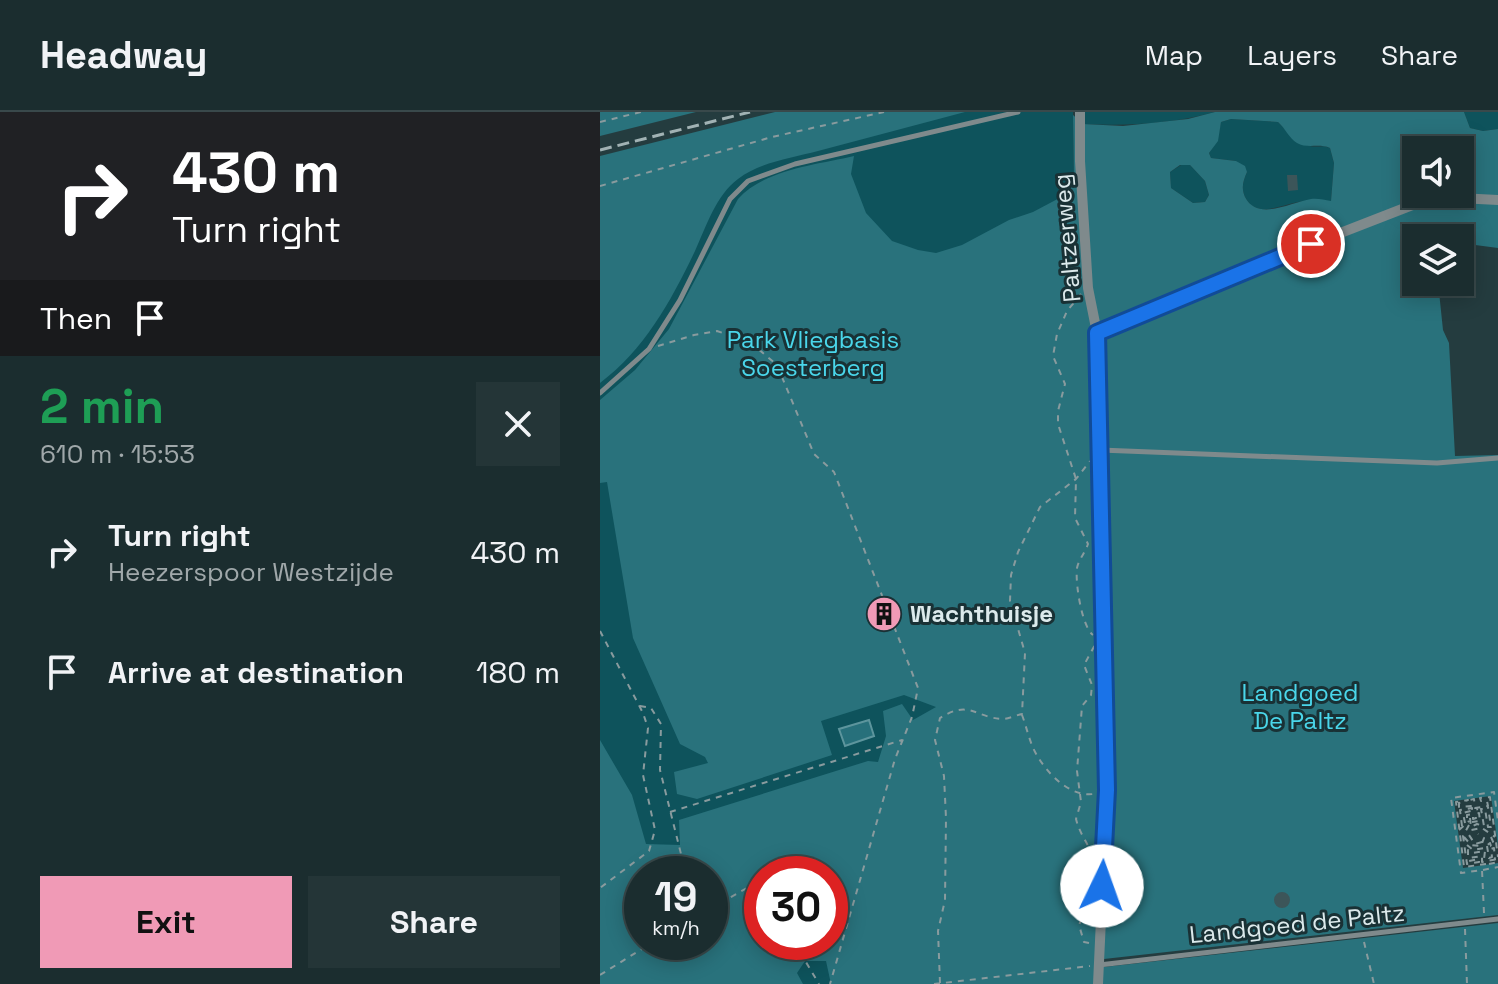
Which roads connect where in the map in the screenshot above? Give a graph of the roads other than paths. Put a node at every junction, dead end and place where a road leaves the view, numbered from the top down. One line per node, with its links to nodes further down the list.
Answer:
1 (1018, 112): 5 (lane)
2 (1080, 112): 4 (street, Paltzerweg)
3 (1498, 200): 4 (street)
4 (1097, 333): 6 (street, Paltzerweg)
5 (600, 393)
6 (1099, 451): 7 (lane); 9 (street, Paltzerweg)
7 (1498, 458)
8 (1498, 919): 9 (lane, Landgoed de Paltz)
9 (1099, 965): 10 (street, Paltzerweg)
10 (1098, 984)

